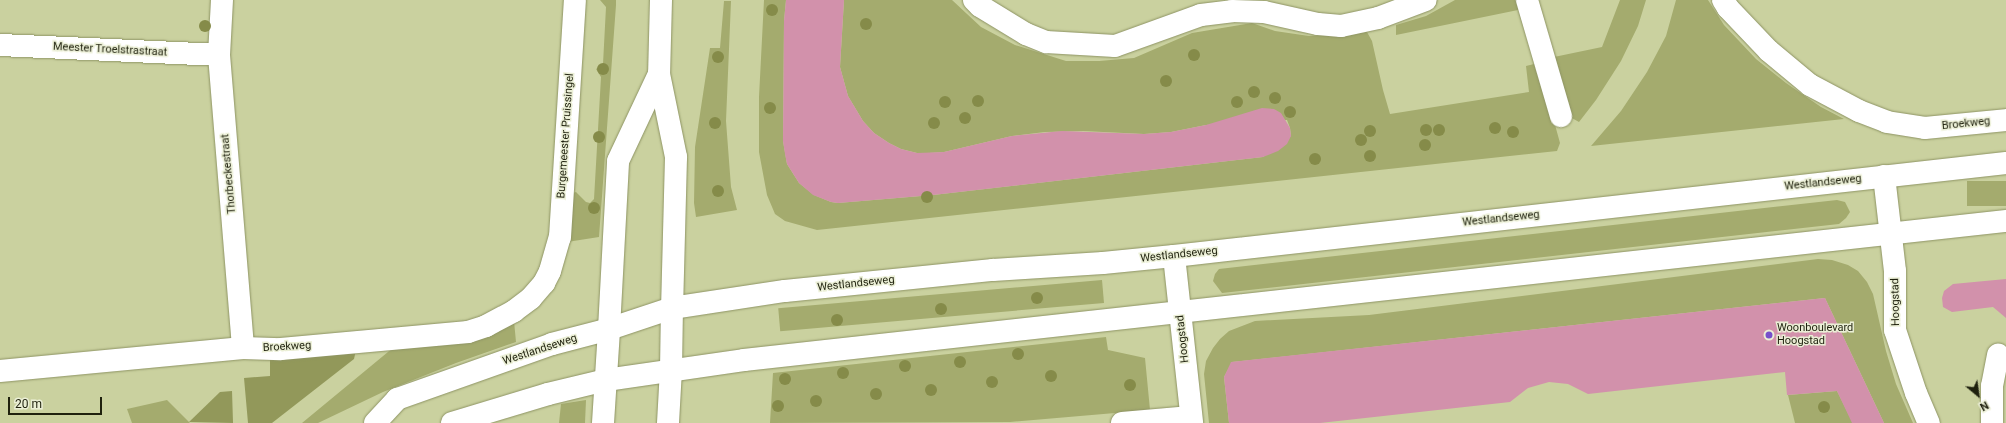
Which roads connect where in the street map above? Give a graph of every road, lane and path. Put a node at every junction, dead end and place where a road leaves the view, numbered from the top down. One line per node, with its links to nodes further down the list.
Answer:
1 (222, 0): 9 (main road, Thorbeckestraat)
2 (575, 0): 18 (main road, Burgemeester Pruissingel)
3 (661, 0): 10 (main road)
4 (974, 0): 5 (main road)
5 (1426, 0)
6 (1527, 0): 11 (main road)
7 (1723, 0): 12 (main road, Broekweg)
8 (0, 45): 9 (main road, Meester Troelstrastraat)
9 (219, 55): 22 (main road, Thorbeckestraat)
10 (659, 74): 19 (main road); 21 (main road)
11 (1561, 116)
12 (2006, 120)
13 (2006, 163): 14 (main road, Westlandseweg)
14 (1884, 176): 16 (main road, Hoogstad); 17 (main road, Westlandseweg)
15 (2006, 221): 16 (main road)
16 (1891, 233): 20 (main road); 33 (main road, Hoogstad)
17 (1174, 256): 19 (main road, Westlandseweg); 20 (main road, Hoogstad)
18 (550, 271): 22 (main road, Broekweg)
19 (672, 308): 21 (main road, Westlandseweg); 24 (main road)
20 (1180, 311): 24 (main road); 27 (main road, Hoogstad)
21 (608, 329): 26 (main road); 28 (main road, Westlandseweg)
22 (244, 348): 25 (main road, Broekweg)
23 (1998, 355): 34 (main road)
24 (671, 370): 26 (main road); 31 (main road)
25 (0, 371)
26 (606, 380): 29 (main road); 30 (main road)
27 (1191, 420): 32 (main road)
28 (375, 423)
29 (452, 423)
30 (603, 423)
31 (668, 423)
32 (1122, 423)
33 (1929, 423)
34 (1992, 423)

